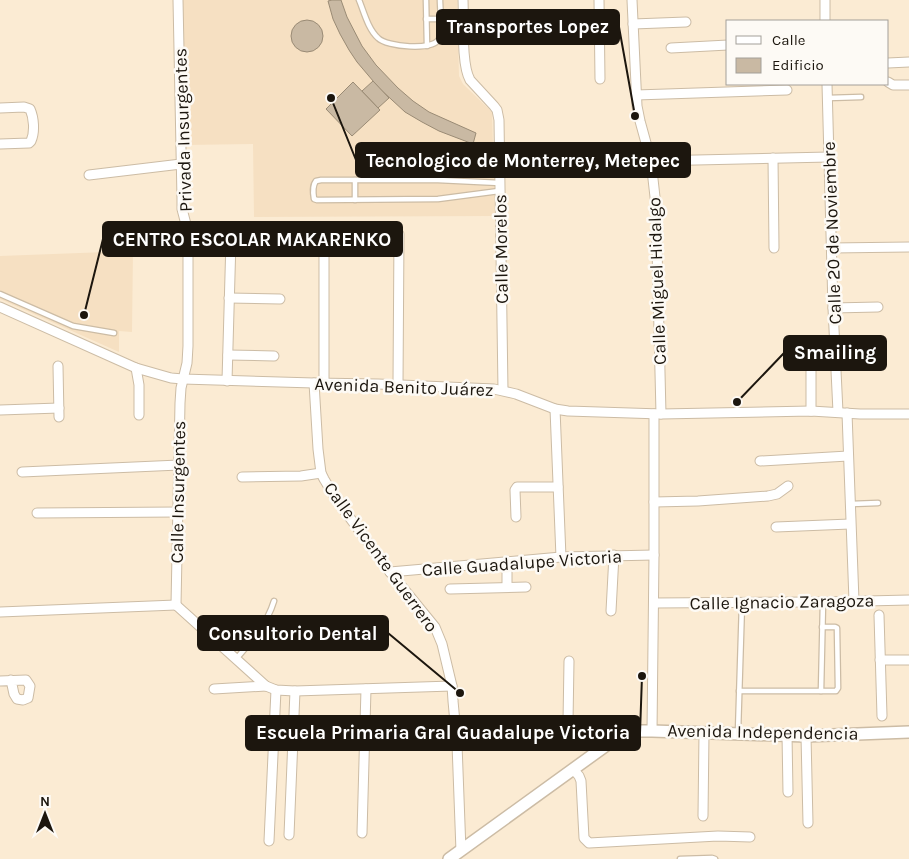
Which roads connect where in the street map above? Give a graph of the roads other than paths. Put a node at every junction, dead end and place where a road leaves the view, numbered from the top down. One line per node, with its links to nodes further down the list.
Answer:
1 (178, 0): 32 (street, Privada Insurgentes)
2 (359, 0): 15 (lane)
3 (426, 0): 9 (lane)
4 (440, 0): 10 (lane)
5 (463, 0): 35 (street, Calle Morelos)
6 (599, 0): 19 (street)
7 (632, 0): 13 (street, Calle Miguel Hidalgo)
8 (825, 0): 11 (street)
9 (426, 19): 10 (lane); 15 (lane)
10 (440, 19): 15 (lane)
11 (825, 20)
12 (686, 22): 13 (street)
13 (633, 24): 24 (street, Calle Miguel Hidalgo)
14 (726, 45): 16 (street)
15 (427, 46)
16 (671, 48)
17 (909, 62): 18 (street)
18 (889, 63)
19 (600, 79)
20 (889, 83): 22 (street)
21 (827, 85): 26 (street, Calle 20 de Noviembre)
22 (909, 86)
23 (787, 90): 24 (street)
24 (636, 95): 31 (street, Calle Miguel Hidalgo)
25 (861, 97): 26 (lane)
26 (828, 98): 29 (street, Calle 20 de Noviembre)
27 (0, 108): 28 (street)
28 (0, 144)
29 (829, 157): 30 (street); 44 (street, Calle 20 de Noviembre)
30 (773, 158): 31 (street); 43 (street)
31 (651, 161): 69 (street, Calle Miguel Hidalgo)
32 (181, 164): 33 (street); 59 (street, Privada Insurgentes)
33 (89, 176)
34 (355, 180): 35 (lane); 36 (lane); 36 (lane)
35 (500, 187): 36 (lane); 64 (street, Calle Morelos)
36 (355, 200)
37 (399, 234): 63 (street)
38 (212, 240): 39 (street)
39 (231, 240): 40 (street); 46 (street)
40 (280, 242)
41 (324, 246): 62 (street)
42 (909, 247): 44 (street)
43 (774, 248)
44 (832, 248): 50 (street, Calle 20 de Noviembre)
45 (0, 294): 51 (lane)
46 (229, 298): 47 (street); 54 (street)
47 (280, 299)
48 (0, 306): 53 (street, Avenida Benito Juárez)
49 (878, 307): 50 (street)
50 (834, 308): 68 (street, Calle 20 de Noviembre)
51 (73, 326): 52 (lane); 53 (lane)
52 (114, 334)
53 (68, 338): 58 (street, Avenida Benito Juárez)
54 (228, 355): 55 (street); 60 (street)
55 (274, 356)
56 (58, 366): 66 (street)
57 (811, 366): 67 (street)
58 (136, 368): 59 (street, Avenida Benito Juárez); 71 (street)
59 (183, 379): 60 (street, Avenida Benito Juárez); 74 (street, Calle Insurgentes)
60 (227, 381): 61 (street, Avenida Benito Juárez)
61 (314, 383): 62 (street, Avenida Benito Juárez); 76 (street, Calle Vicente Guerrero)
62 (324, 383): 63 (street, Avenida Benito Juárez)
63 (398, 384): 64 (street, Avenida Benito Juárez)
64 (503, 390): 65 (street, Avenida Benito Juárez)
65 (556, 409): 69 (street, Avenida Benito Juárez); 79 (street)
66 (0, 410)
67 (811, 411): 68 (street, Avenida Benito Juárez); 69 (street, Avenida Benito Juárez)
68 (843, 413): 70 (street, Avenida Benito Juárez); 72 (street, Calle 20 de Noviembre)
69 (657, 414): 80 (street, Calle Miguel Hidalgo)
70 (909, 414)
71 (139, 415)
72 (848, 456): 73 (street); 82 (street, Calle 20 de Noviembre)
73 (760, 461)
74 (179, 464): 75 (street); 83 (street, Calle Insurgentes)
75 (22, 472)
76 (321, 473): 77 (street); 92 (street, Calle Vicente Guerrero)
77 (242, 477)
78 (788, 486): 80 (street)
79 (558, 487): 85 (street); 90 (street)
80 (654, 502): 88 (street, Calle Miguel Hidalgo)
81 (878, 503): 82 (lane)
82 (850, 504): 86 (street, Calle 20 de Noviembre)
83 (178, 512): 84 (street); 102 (street, Calle Insurgentes)
84 (37, 514)
85 (516, 517)
86 (850, 524): 87 (street); 97 (street, Calle 20 de Noviembre)
87 (776, 527)
88 (654, 555): 89 (street, Calle Guadalupe Victoria); 100 (street, Calle Miguel Hidalgo)
89 (614, 556): 90 (street, Calle Guadalupe Victoria); 103 (street)
90 (561, 557): 91 (street, Calle Guadalupe Victoria)
91 (507, 561): 92 (street, Calle Guadalupe Victoria); 93 (street)
92 (390, 572): 114 (street, Calle Vicente Guerrero)
93 (507, 587): 94 (street); 95 (street)
94 (526, 587)
95 (450, 589)
96 (909, 600): 97 (street, Calle Ignacio Zaragoza)
97 (854, 601): 99 (street, Calle Ignacio Zaragoza)
98 (274, 602): 107 (lane)
99 (822, 602): 101 (street, Calle Ignacio Zaragoza); 106 (lane)
100 (654, 603): 101 (street, Calle Ignacio Zaragoza); 122 (street, Calle Miguel Hidalgo)
101 (742, 603): 119 (lane)
102 (176, 605): 104 (street); 107 (street)
103 (611, 611)
104 (0, 612)
105 (879, 615): 108 (street)
106 (822, 627): 120 (lane); 120 (lane)
107 (236, 659): 113 (street)
108 (880, 660): 109 (street); 121 (street)
109 (909, 660)
110 (569, 661): 127 (street)
111 (12, 680): 112 (street)
112 (0, 681)
113 (266, 686): 115 (street); 117 (street)
114 (452, 686): 116 (street); 137 (street, Calle Vicente Guerrero)
115 (214, 689)
116 (366, 689): 118 (street); 133 (street)
117 (276, 690): 118 (street); 136 (street)
118 (295, 691): 134 (street)
119 (739, 691): 120 (lane); 125 (lane)
120 (821, 691)
121 (882, 716)
122 (652, 730): 123 (street, Avenida Independencia); 127 (street, Avenida Independencia)
123 (704, 732): 125 (street, Avenida Independencia); 131 (street)
124 (909, 732): 128 (street, Avenida Independencia)
125 (738, 733): 126 (street, Avenida Independencia)
126 (787, 735): 128 (street, Avenida Independencia); 130 (street)
127 (619, 736): 129 (street, Avenida Independencia)
128 (806, 736): 132 (street)
129 (573, 769): 135 (street); 137 (street, Avenida Independencia)
130 (788, 792)
131 (703, 816)
132 (808, 823)
133 (362, 833)
134 (288, 835)
135 (750, 836)
136 (269, 840)
137 (461, 851): 138 (street, Avenida Independencia)
138 (449, 859)
139 (680, 859): 140 (lane)
140 (695, 859): 141 (lane)
141 (715, 859)

